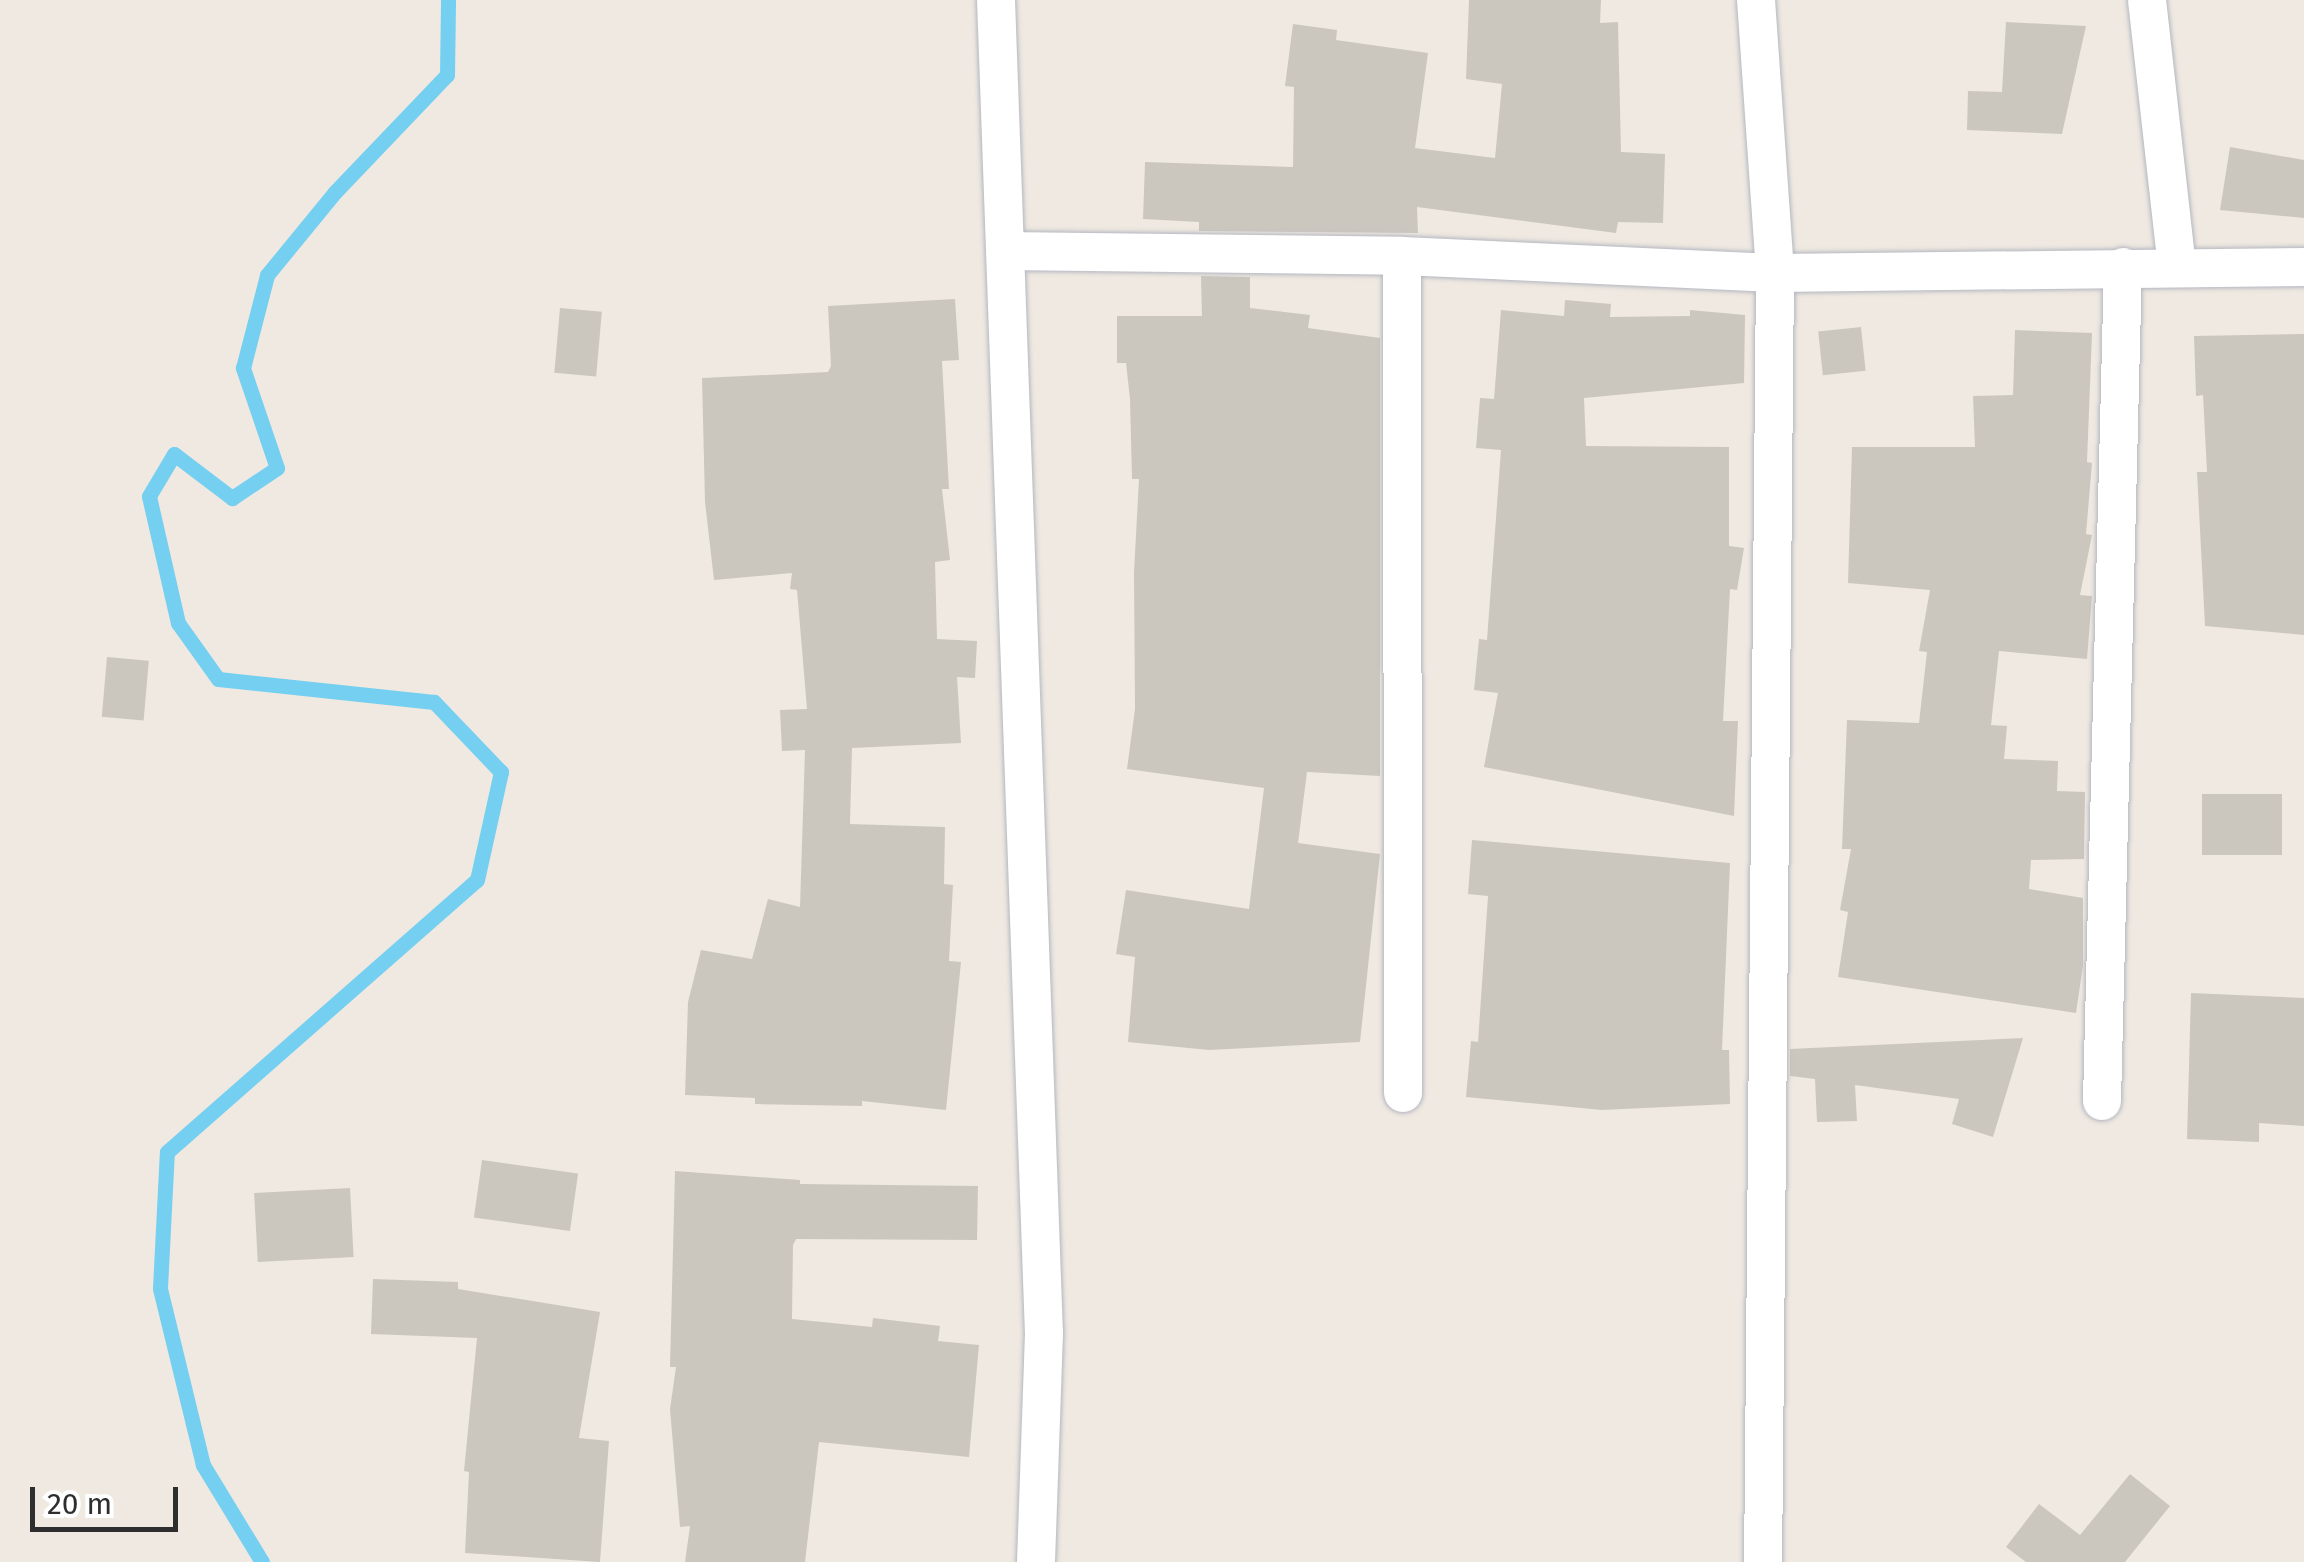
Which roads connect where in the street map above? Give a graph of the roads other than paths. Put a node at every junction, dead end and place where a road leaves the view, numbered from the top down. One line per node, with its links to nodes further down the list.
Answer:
1 (996, 0): 4 (street)
2 (1756, 0): 9 (street)
3 (2147, 0): 6 (street)
4 (1005, 251): 5 (street); 12 (street)
5 (1402, 256): 9 (street); 10 (street)
6 (2177, 266): 7 (street); 8 (street)
7 (2304, 266)
8 (2124, 267): 9 (street); 11 (street)
9 (1775, 273): 13 (street)
10 (1403, 1092)
11 (2102, 1101)
12 (1036, 1562)
13 (1764, 1562)

